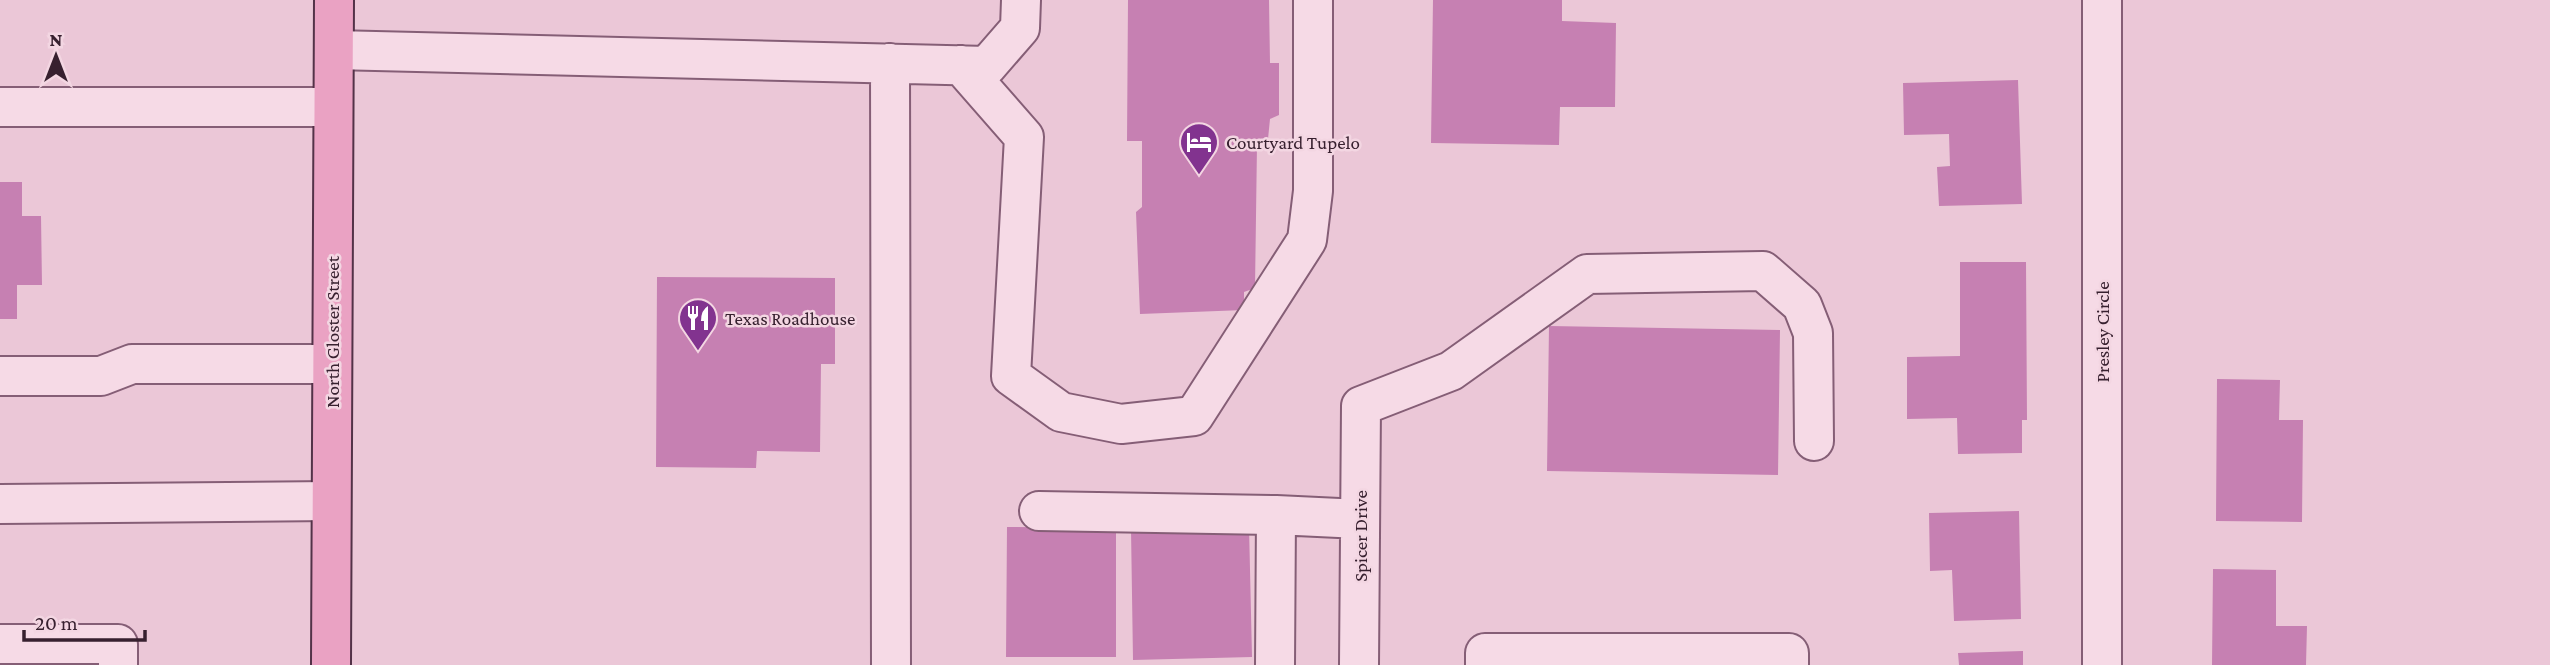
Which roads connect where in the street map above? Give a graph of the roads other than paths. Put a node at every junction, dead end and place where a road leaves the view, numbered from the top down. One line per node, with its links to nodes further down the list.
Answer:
1 (334, 0): 5 (main road, North Gloster Street)
2 (1021, 0): 7 (street)
3 (1313, 0): 7 (street)
4 (2102, 0): 26 (street, Presley Circle)
5 (334, 50): 6 (street); 9 (main road, North Gloster Street)
6 (890, 63): 7 (street); 21 (street)
7 (961, 65)
8 (0, 107): 9 (street)
9 (333, 107): 10 (main road, North Gloster Street)
10 (332, 364): 11 (street); 13 (main road, North Gloster Street)
11 (0, 376)
12 (1814, 441): 17 (street, Spicer Drive)
13 (331, 501): 14 (street); 20 (main road, North Gloster Street)
14 (0, 504)
15 (1039, 511): 16 (street)
16 (1276, 515): 17 (street); 22 (street)
17 (1360, 519): 23 (street, Spicer Drive)
18 (0, 644): 19 (street)
19 (118, 665)
20 (331, 665)
21 (891, 665)
22 (1275, 665)
23 (1359, 665)
24 (1485, 665): 25 (street)
25 (1789, 665)
26 (2102, 665)

